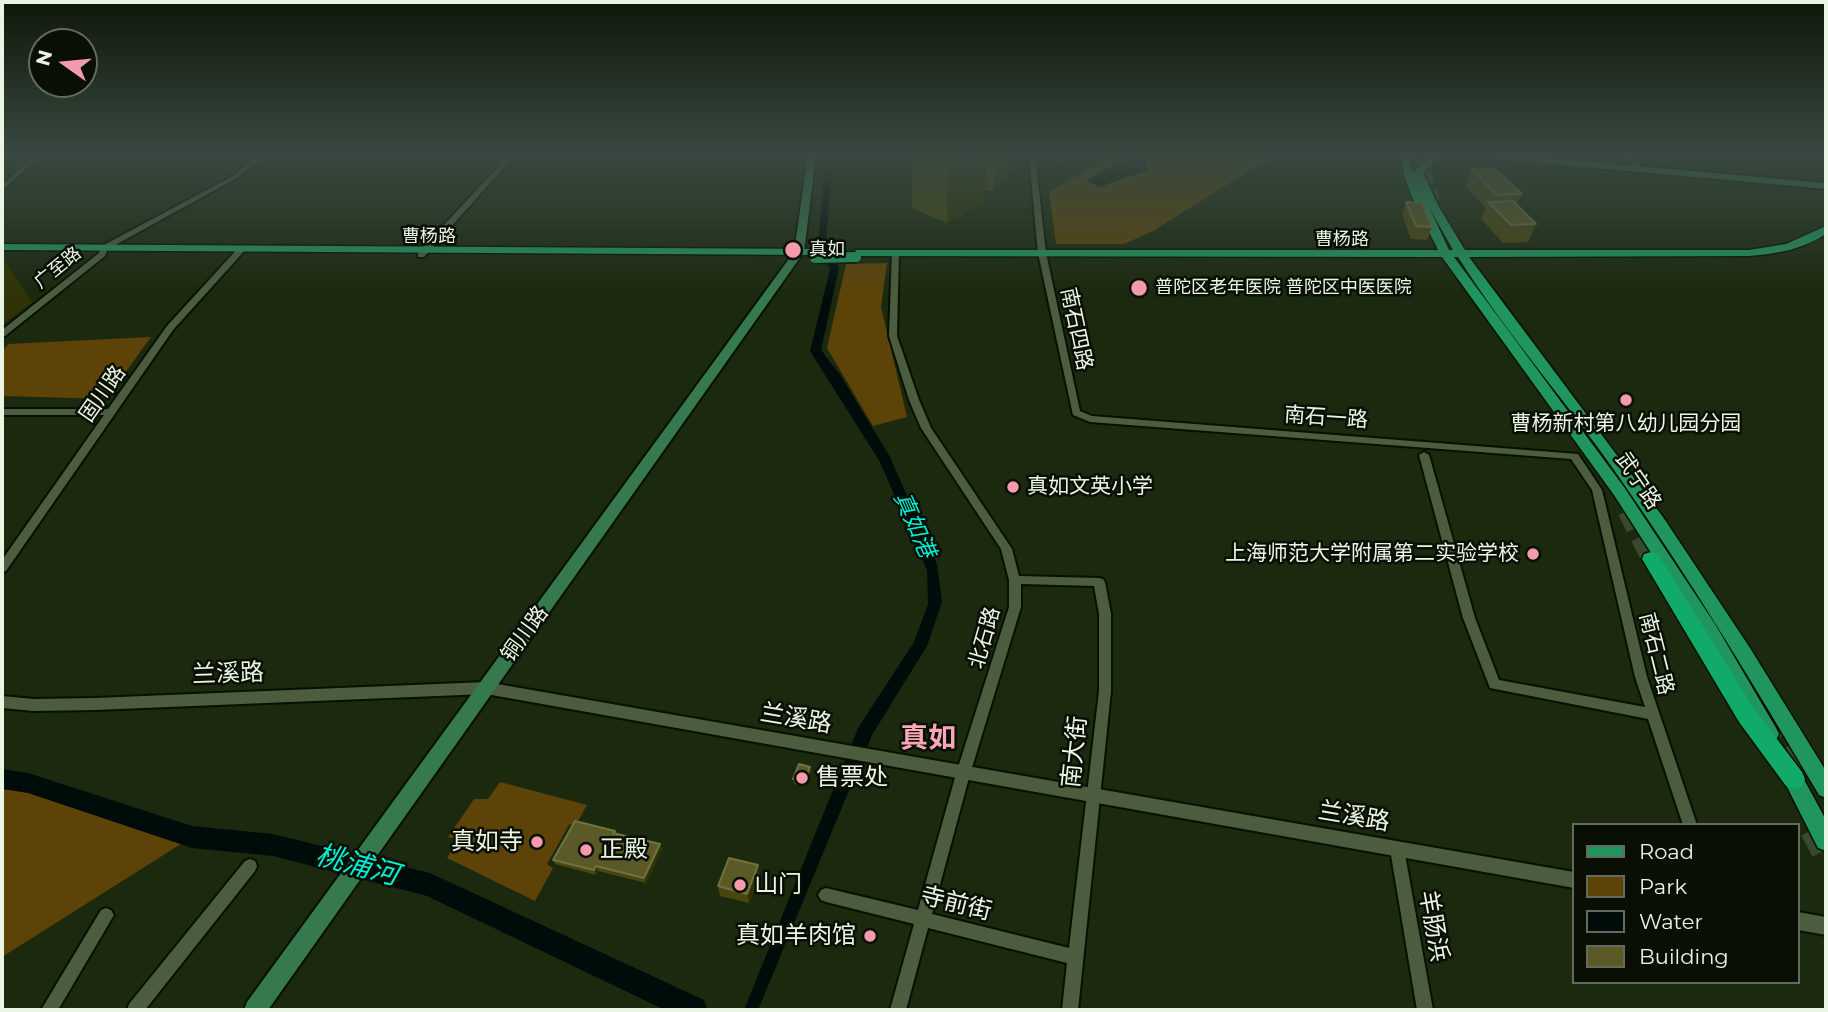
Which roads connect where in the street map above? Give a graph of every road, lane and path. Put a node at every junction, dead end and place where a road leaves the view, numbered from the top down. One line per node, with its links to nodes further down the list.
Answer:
1 (190, 202): 10 (street)
2 (469, 202): 12 (street)
3 (800, 202): 13 (main road, 铜川路)
4 (803, 202): 13 (main road, 铜川路)
5 (1037, 202): 16 (street, 南石四路)
6 (1423, 202): 17 (main road, 武宁路)
7 (1430, 202): 17 (main road, 武宁路)
8 (1826, 233): 17 (main road, 曹杨路)
9 (2, 247): 10 (main road, 曹杨路)
10 (103, 251): 11 (main road, 曹杨路); 14 (main road, 曹杨路); 18 (street, 广至路)
11 (240, 251): 12 (main road, 曹杨路); 20 (street, 固川路)
12 (423, 252): 13 (main road, 曹杨路)
13 (794, 253): 15 (main road, 曹杨路, bridge); 27 (main road, 铜川路)
14 (2, 254)
15 (895, 255): 16 (main road, 曹杨路); 26 (street, 北石路)
16 (1042, 255): 17 (main road, 曹杨路); 21 (street, 南石四路)
17 (1455, 255): 33 (main road, 武宁路); 34 (main road, 武宁路)
18 (2, 334)
19 (2, 412): 20 (street)
20 (111, 412): 25 (street, 固川路)
21 (1076, 413): 23 (street, 南石一路)
22 (1424, 455): 29 (street)
23 (1597, 490): 29 (street, 南石二路)
24 (1651, 559): 33 (highway)
25 (2, 568)
26 (1015, 580): 32 (street, 北石路); 35 (street, 南大街)
27 (486, 688): 28 (street, 兰溪路); 30 (street, 兰溪路); 49 (main road, 铜川路)
28 (2, 702)
29 (1651, 714): 36 (street, 南石二路)
30 (849, 753): 31 (street, 兰溪路)
31 (869, 757): 32 (street, 兰溪路)
32 (963, 774): 35 (street, 兰溪路); 43 (street, 北石路)
33 (1794, 779): 37 (main road, 武宁路)
34 (1826, 789)
35 (1093, 795): 38 (street, 兰溪路); 46 (street, 南大街)
36 (1689, 823)
37 (1826, 841)
38 (1397, 849): 40 (street, 兰溪路); 52 (street, 羊肠浜)
39 (250, 866): 48 (street)
40 (1573, 880)
41 (826, 895): 43 (street, 寺前街)
42 (106, 915): 47 (street)
43 (923, 919): 46 (street, 寺前街); 50 (street, 北石路)
44 (1800, 921): 45 (street)
45 (1826, 926)
46 (1075, 957): 51 (street, 南大街)
47 (49, 1010)
48 (135, 1010)
49 (255, 1010)
50 (898, 1010)
51 (1070, 1010)
52 (1424, 1010)

